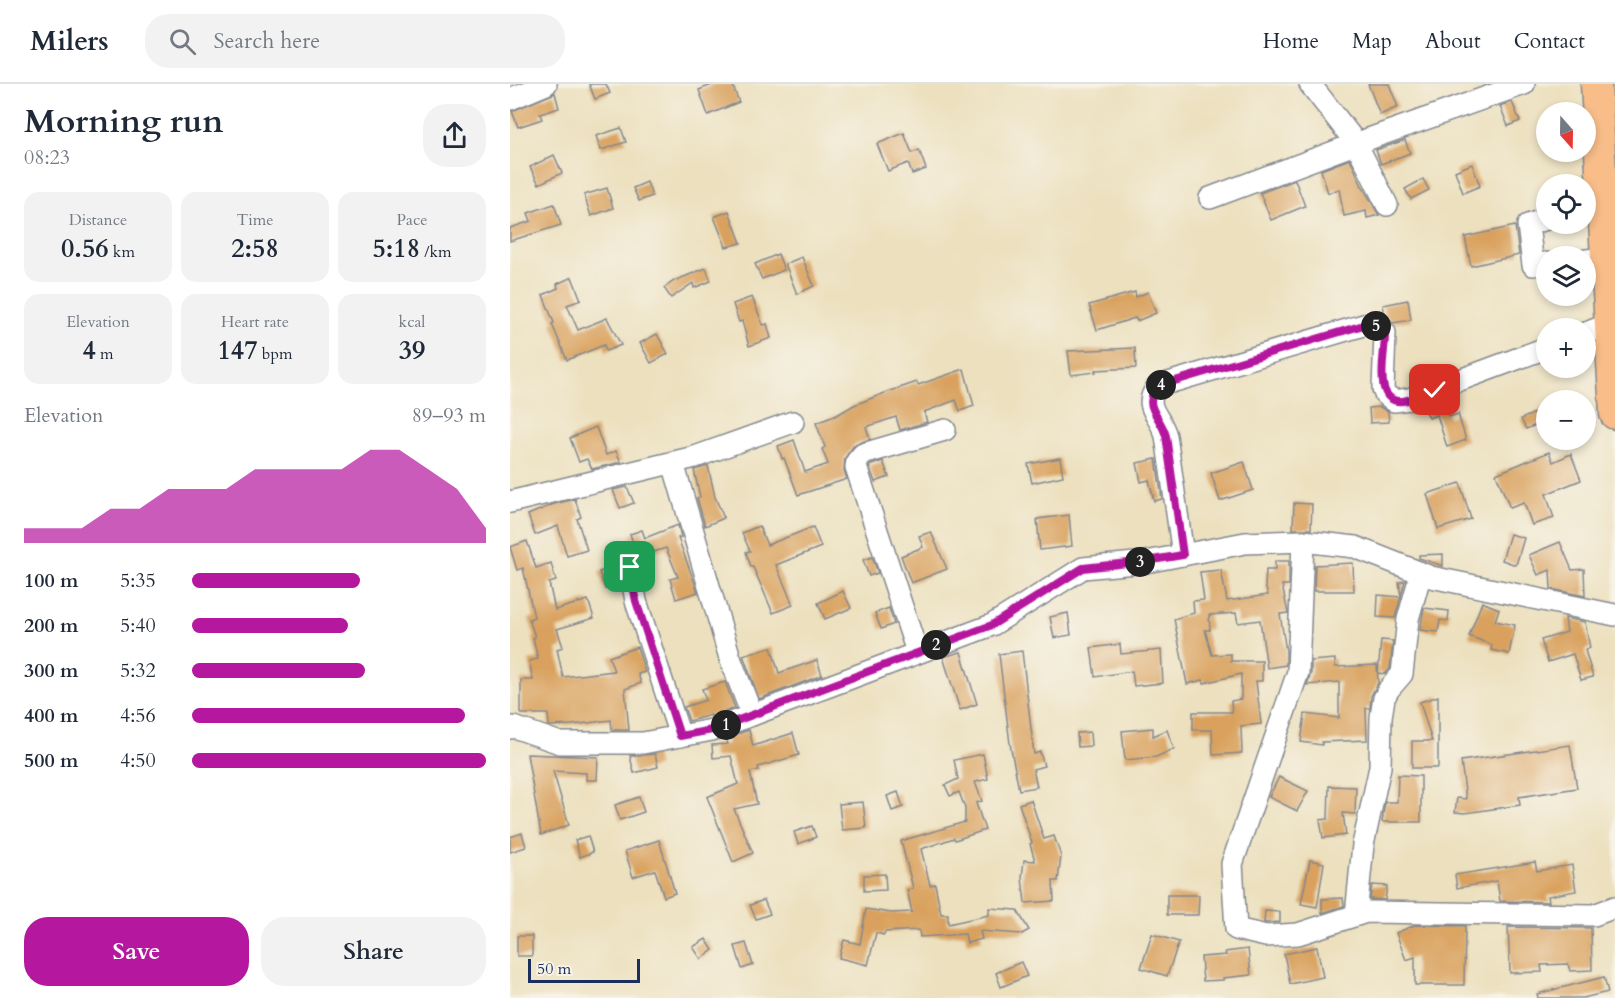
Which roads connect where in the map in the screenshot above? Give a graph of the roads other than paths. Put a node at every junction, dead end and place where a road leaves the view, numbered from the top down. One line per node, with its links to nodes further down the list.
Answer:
1 (546, 84): 5 (street)
2 (1310, 84): 6 (street)
3 (1524, 84): 6 (street)
4 (1596, 84): 7 (highway)
5 (510, 99)
6 (1356, 143): 8 (street); 9 (street)
7 (1595, 174)
8 (1210, 198)
9 (1386, 205)
10 (1536, 222): 12 (street)
11 (1596, 259): 13 (highway)
12 (1536, 265)
13 (1598, 328): 15 (highway)
14 (1536, 352): 21 (street)
15 (1615, 414)
16 (793, 422): 18 (street)
17 (945, 430): 25 (street)
18 (673, 463): 19 (street); 26 (street)
19 (510, 502)
20 (1303, 541): 21 (street); 23 (street); 30 (street)
21 (1183, 555): 25 (street)
22 (630, 567): 28 (street)
23 (1421, 573): 24 (street); 30 (street)
24 (1615, 615)
25 (917, 652): 26 (street)
26 (752, 715): 28 (street)
27 (510, 728): 28 (street)
28 (680, 736)
29 (1615, 907): 30 (street)
30 (1356, 915)

